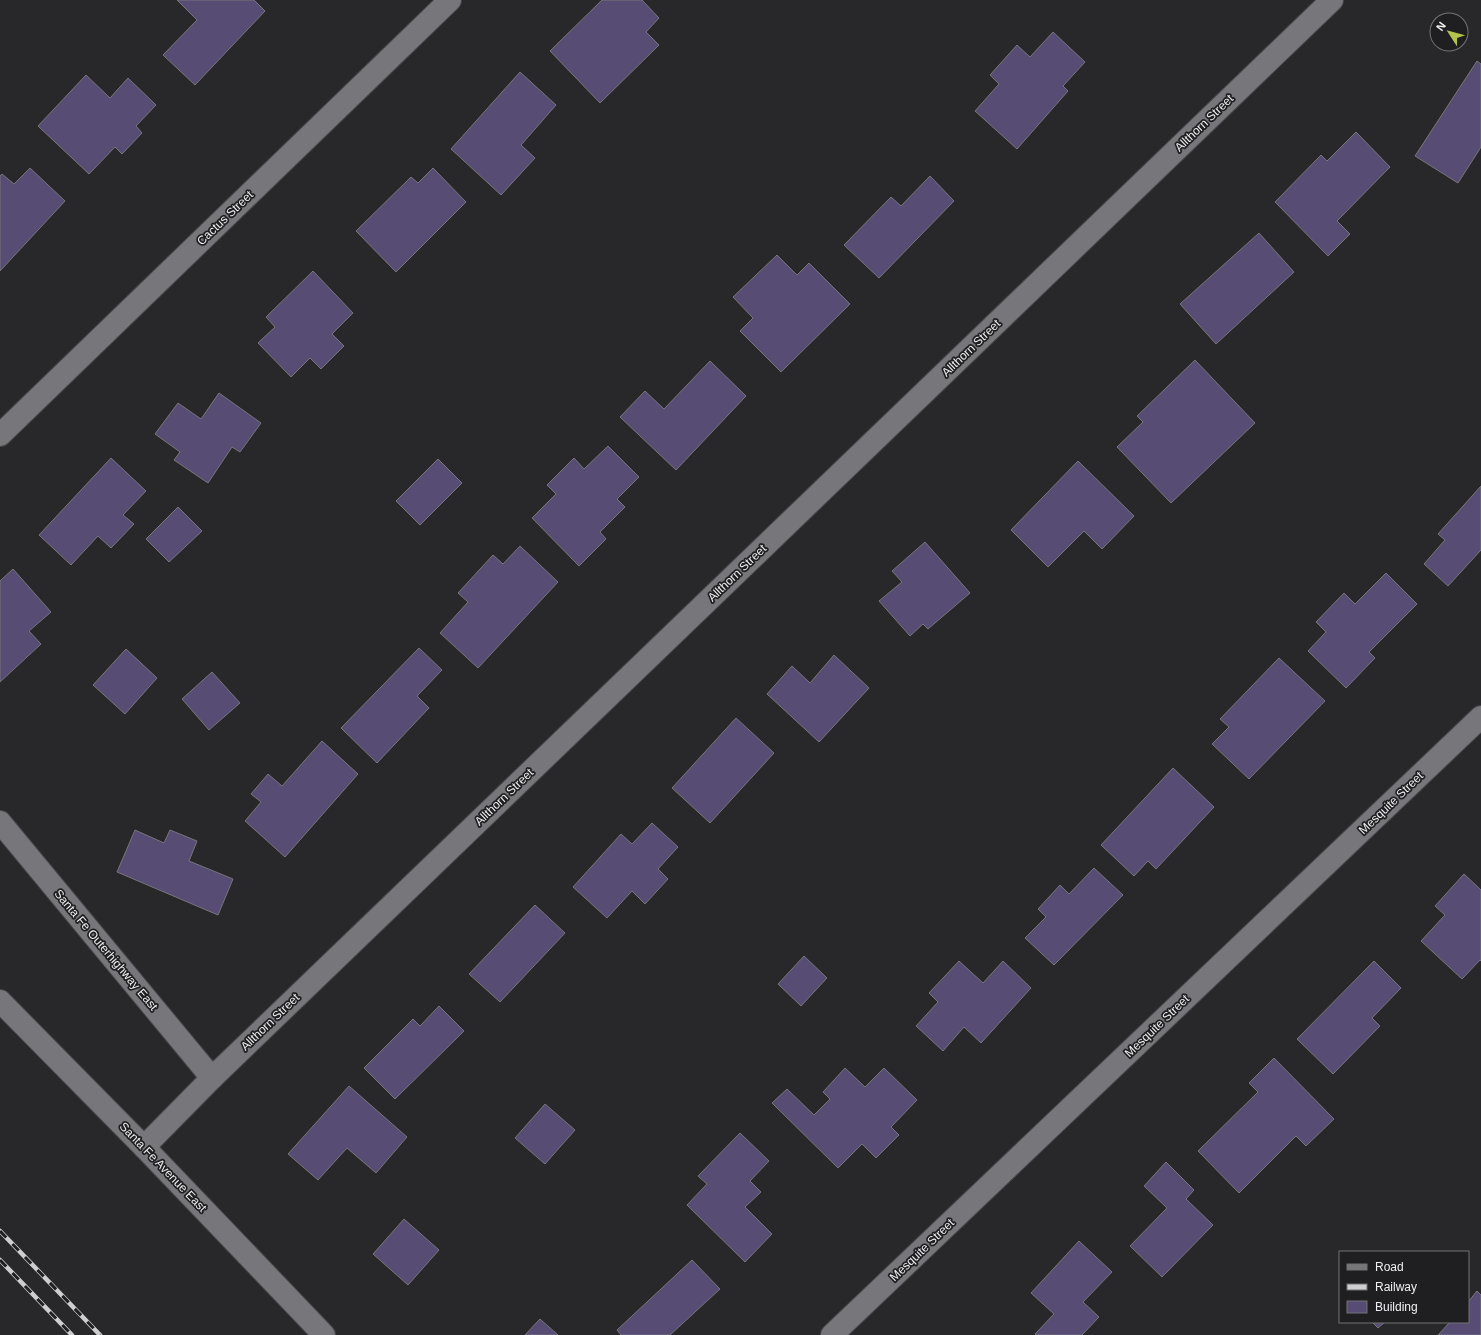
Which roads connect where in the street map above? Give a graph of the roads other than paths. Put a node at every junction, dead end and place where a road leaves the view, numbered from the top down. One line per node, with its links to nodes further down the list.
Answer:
1 (450, 0): 3 (street, Cactus Street)
2 (1332, 0): 7 (street, Allthorn Street)
3 (0, 435)
4 (1481, 717): 10 (street, Mesquite Street)
5 (0, 822): 7 (street, Santa Fe Outerhighway East)
6 (0, 1001): 8 (street, Santa Fe Avenue East)
7 (212, 1078): 8 (street, Allthorn Street)
8 (144, 1147): 9 (street, Santa Fe Avenue East)
9 (324, 1335)
10 (832, 1335)

